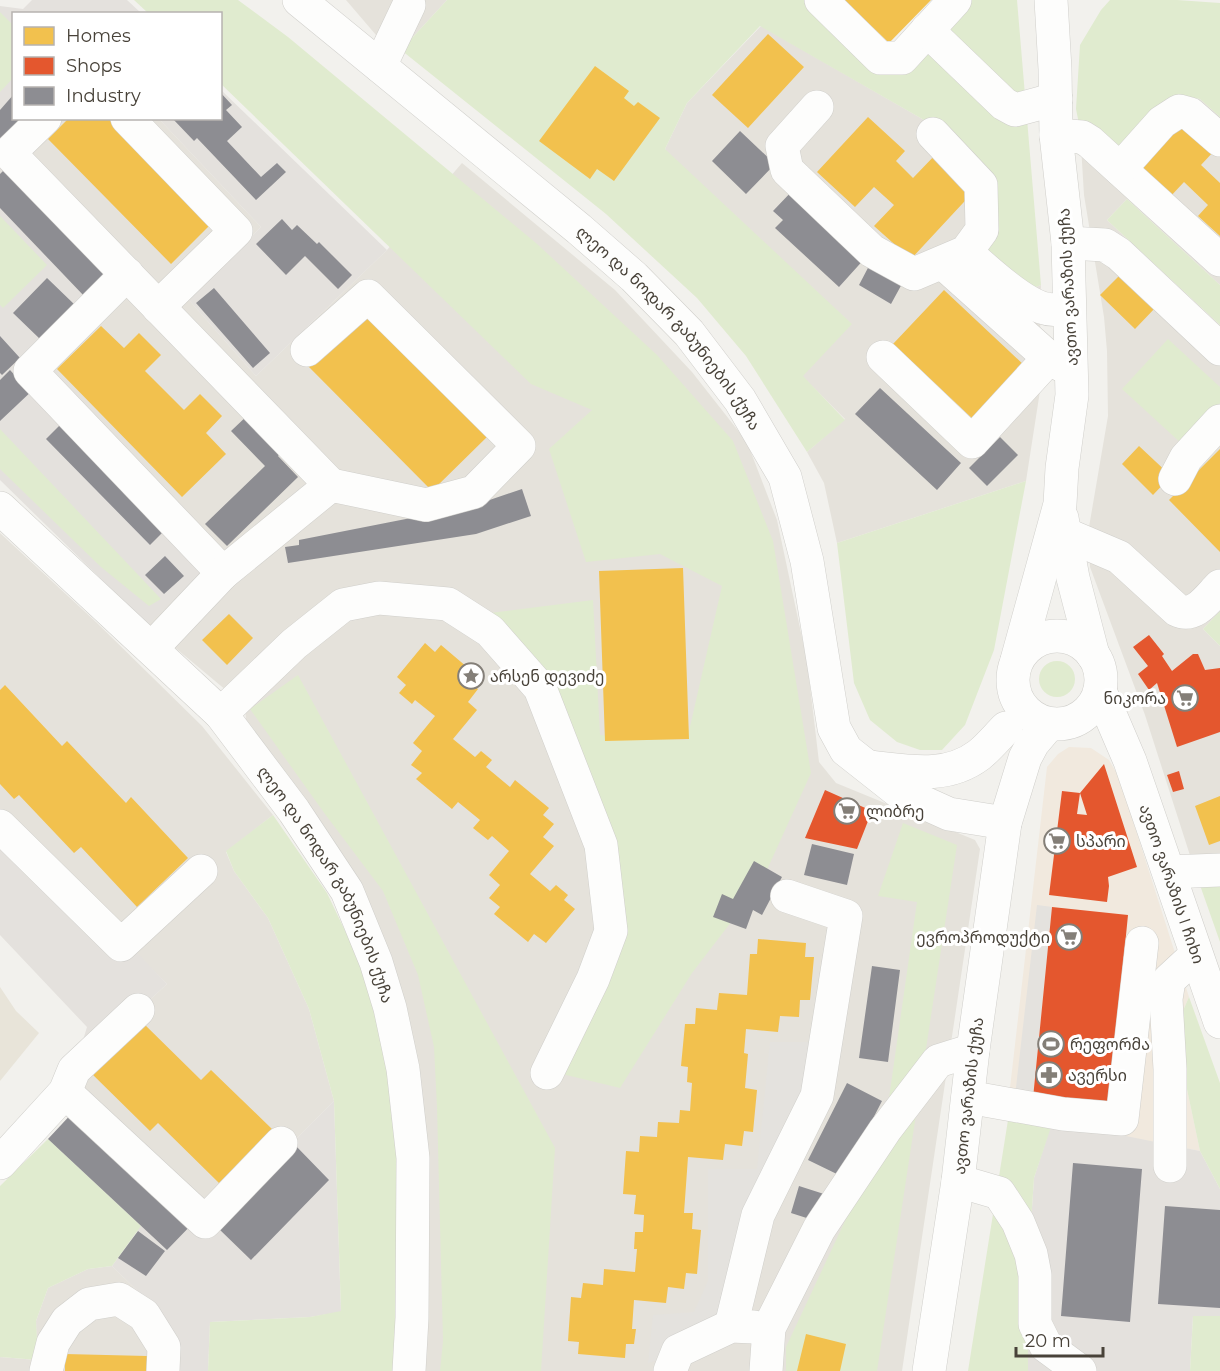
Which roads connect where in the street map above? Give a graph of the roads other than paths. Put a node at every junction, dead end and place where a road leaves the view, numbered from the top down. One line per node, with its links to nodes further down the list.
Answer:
1 (821, 0): 7 (street)
2 (956, 0): 7 (street)
3 (1051, 0): 9 (street, ავთო ვარაზის ქუჩა)
4 (1069, 0): 9 (street, ავთო ვარაზის ქუჩა)
5 (308, 4): 8 (street, ლეო და ნოდარ გაბუნიების ქუჩა)
6 (409, 5): 8 (street)
7 (927, 30): 9 (street)
8 (380, 66): 42 (street, ლეო და ნოდარ გაბუნიების ქუჩა)
9 (1055, 84): 14 (street, ავთო ვარაზის ქუჩა)
10 (817, 107): 18 (street)
11 (43, 120): 20 (street)
12 (129, 120): 22 (street)
13 (933, 134): 18 (street)
14 (1056, 135): 16 (street); 17 (street, ავთო ვარაზის ქუჩა)
15 (1220, 140): 16 (street)
16 (1120, 169): 19 (street)
17 (1068, 243): 21 (street, ავთო ვარაზის ქუჩა); 23 (street)
18 (955, 258): 21 (street); 26 (street)
19 (1220, 260)
20 (127, 274): 22 (street); 32 (street)
21 (1070, 301): 26 (street, ავთო ვარაზის ქუჩა)
22 (158, 307): 29 (street)
23 (1220, 349)
24 (307, 350): 29 (street)
25 (883, 357): 26 (street)
26 (1061, 362): 31 (street, ავთო ვარაზის ქუჩა)
27 (1220, 421): 28 (street)
28 (1174, 479)
29 (331, 485): 32 (street)
30 (0, 508): 34 (street, ლეო და ნოდარ გაბუნიების ქუჩა)
31 (1062, 519): 33 (street); 35 (street, ავთო ვარაზის ქუჩა); 36 (street, ავთო ვარაზის ქუჩა)
32 (223, 573): 34 (street)
33 (1220, 586)
34 (152, 648): 38 (street, ლეო და ნოდარ გაბუნიების ქუჩა)
35 (1093, 655): 36 (street); 37 (street)
36 (1015, 668): 39 (street); 40 (street, ავთო ვარაზის ქუჩა)
37 (1100, 692): 39 (street); 41 (street, ავთო ვარაზის I ჩიხი)
38 (221, 714): 54 (street); 65 (street, ლეო და ნოდარ გაბუნიების ქუჩა)
39 (1058, 724): 41 (street); 43 (street, ავთო ვარაზის ქუჩა)
40 (1006, 728): 42 (street); 43 (street, ავთო ვარაზის ქუჩა)
41 (1124, 747): 47 (street, ავთო ვარაზის I ჩიხი)
42 (864, 766): 43 (street, ლეო და ნოდარ გაბუნიების ქუჩა)
43 (1005, 823): 53 (street, ავთო ვარაზის ქუჩა)
44 (0, 826): 46 (street)
45 (1220, 870): 47 (street)
46 (201, 871)
47 (1169, 872): 50 (street, ავთო ვარაზის I ჩიხი)
48 (786, 896): 61 (street)
49 (1142, 943): 56 (street)
50 (1196, 955): 52 (street, ავთო ვარაზის I ჩიხი); 59 (street)
51 (138, 1010): 55 (street)
52 (1220, 1022)
53 (973, 1050): 56 (street, ავთო ვარაზის ქუჩა); 62 (street)
54 (547, 1073)
55 (65, 1092): 57 (street); 58 (street)
56 (968, 1097): 60 (street, ავთო ვარაზის ქუჩა)
57 (281, 1143)
58 (0, 1163)
59 (1170, 1166)
60 (958, 1181): 68 (street, ავთო ვარაზის ქუჩა); 69 (street)
61 (731, 1326): 62 (street); 66 (street)
62 (769, 1328): 67 (street)
63 (46, 1371): 64 (street)
64 (163, 1371)
65 (409, 1371)
66 (670, 1371)
67 (766, 1371)
68 (929, 1371)
69 (1080, 1371)

